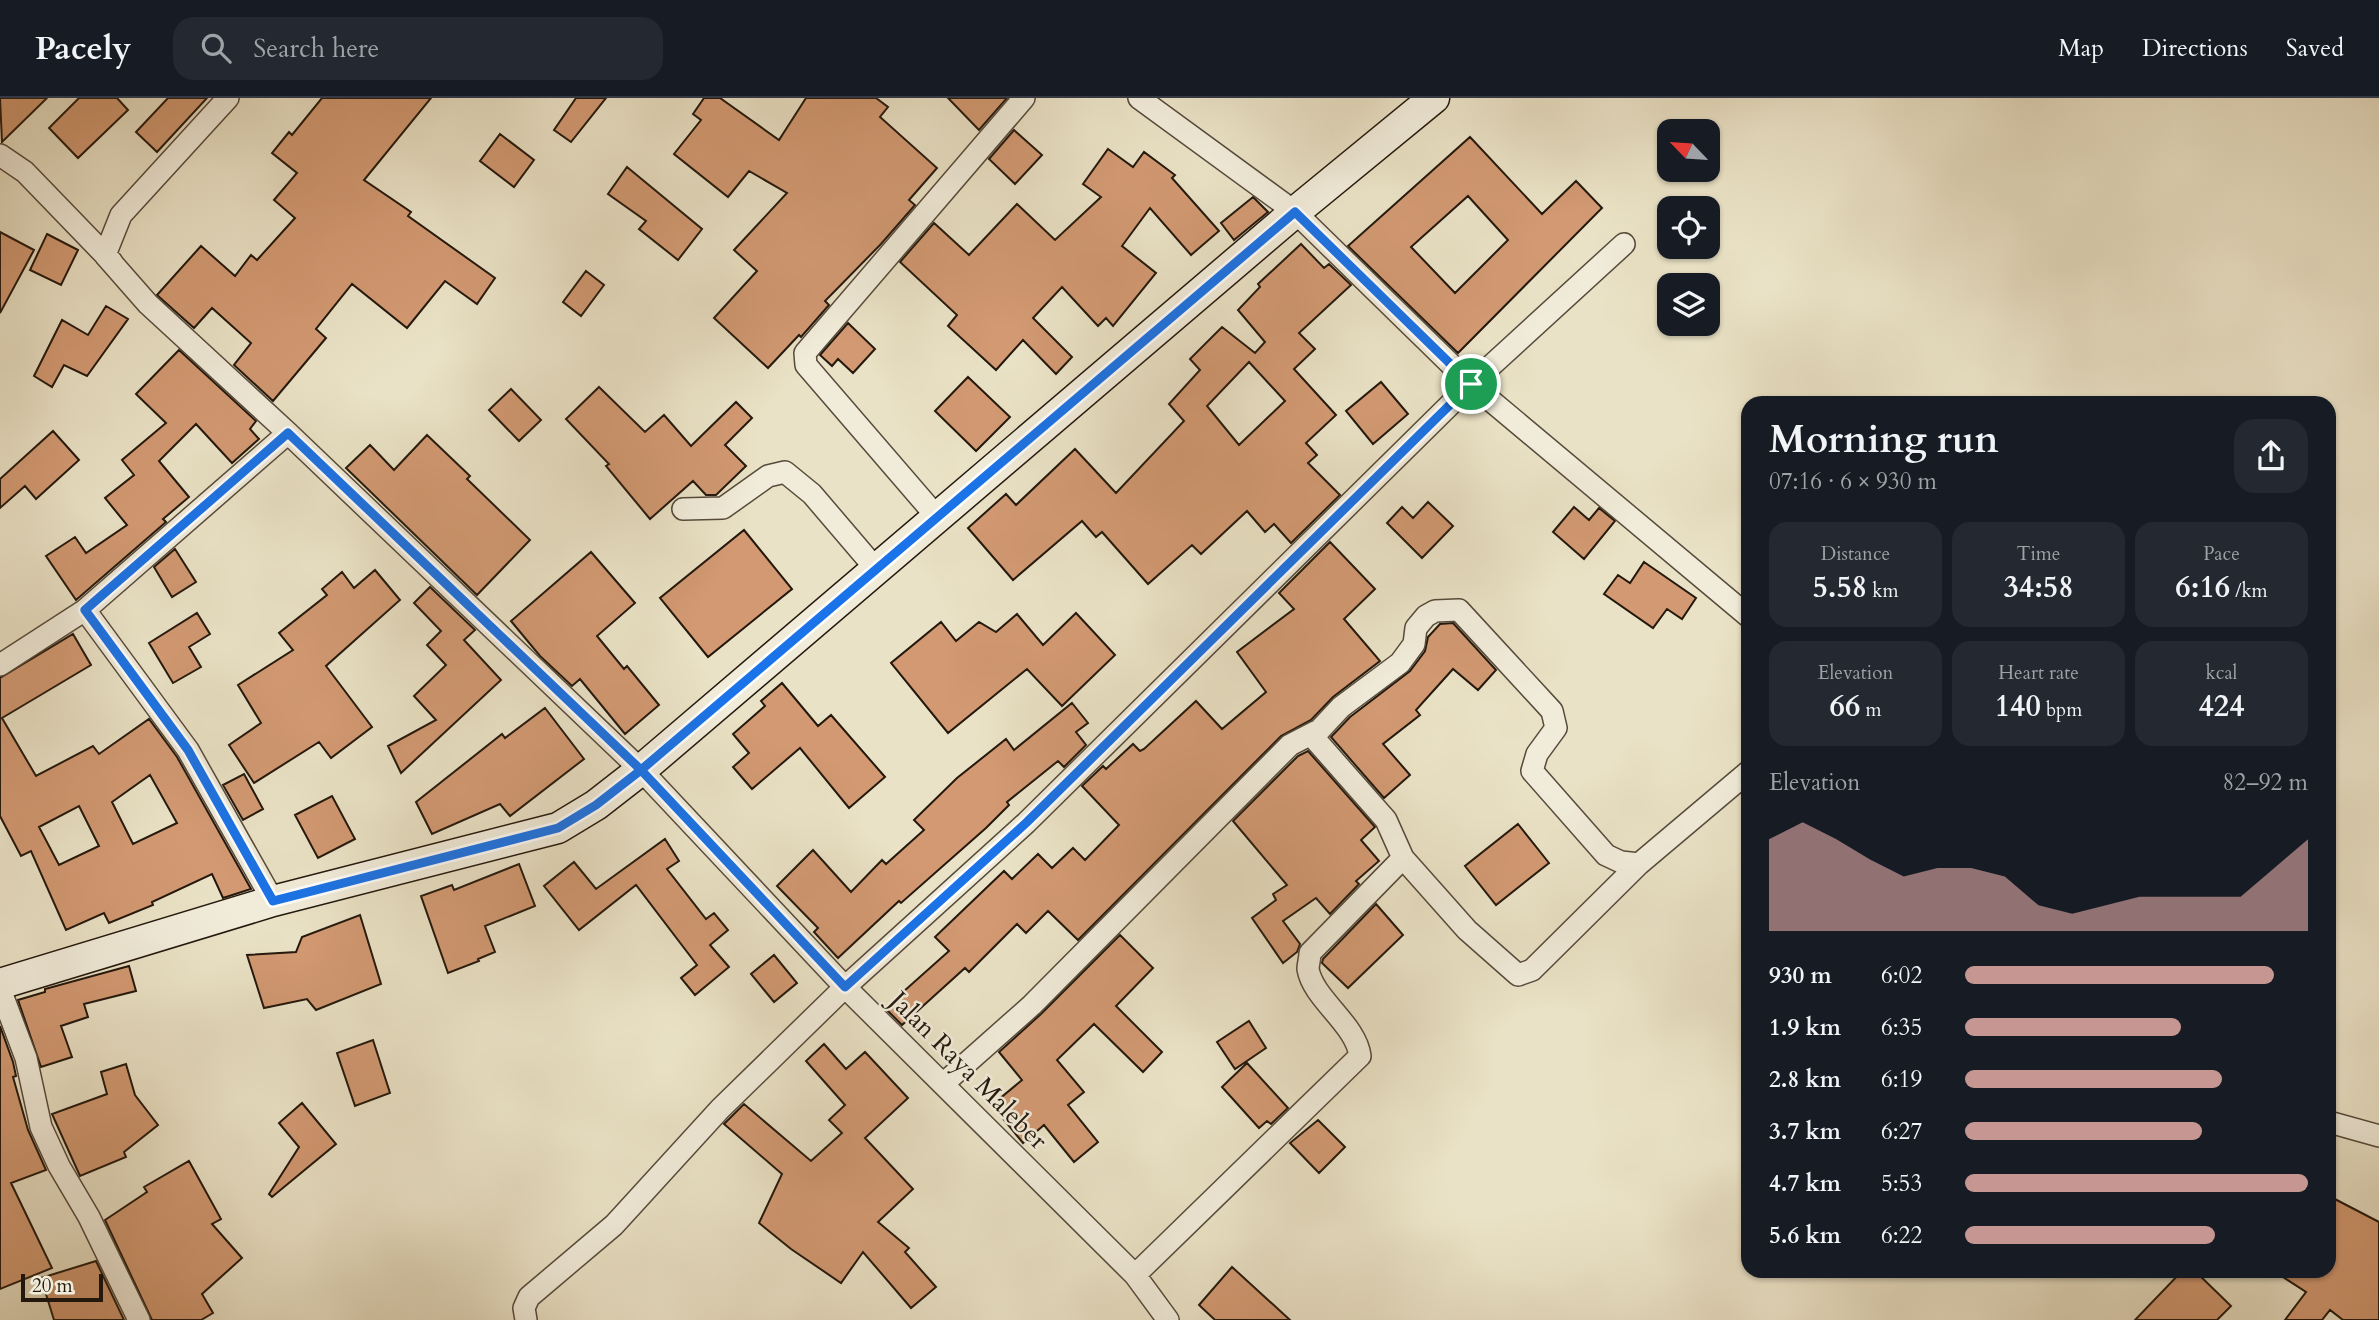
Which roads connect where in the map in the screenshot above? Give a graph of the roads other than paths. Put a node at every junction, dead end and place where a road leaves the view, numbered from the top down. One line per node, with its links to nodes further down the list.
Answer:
1 (228, 98): 8 (street)
2 (1024, 98): 12 (street)
3 (1139, 98): 6 (street)
4 (1434, 98): 6 (main road)
5 (0, 155): 8 (street, Jalan Raya Maleber)
6 (1295, 212): 9 (street); 12 (main road)
7 (1624, 244): 9 (street)
8 (112, 262): 10 (street, Jalan Raya Maleber)
9 (1471, 384): 15 (street); 24 (street)
10 (288, 433): 14 (street); 18 (street, Jalan Raya Maleber)
11 (683, 509): 13 (street)
12 (937, 517): 13 (main road)
13 (876, 569): 18 (main road)
14 (85, 610): 16 (street); 22 (street)
15 (1741, 610)
16 (0, 665)
17 (1315, 732): 20 (street); 21 (street); 25 (street)
18 (641, 770): 22 (main road); 24 (street, Jalan Raya Maleber)
19 (1741, 778): 21 (street)
20 (1404, 858): 21 (street); 28 (street)
21 (1639, 864)
22 (273, 901): 23 (main road)
23 (0, 986): 29 (street)
24 (845, 987): 25 (street, Jalan Raya Maleber); 30 (street)
25 (943, 1084): 28 (street, Jalan Raya Maleber)
26 (2336, 1124): 27 (street)
27 (2379, 1136)
28 (1135, 1275): 31 (street, Jalan Raya Maleber)
29 (139, 1320)
30 (526, 1320)
31 (1168, 1320)

